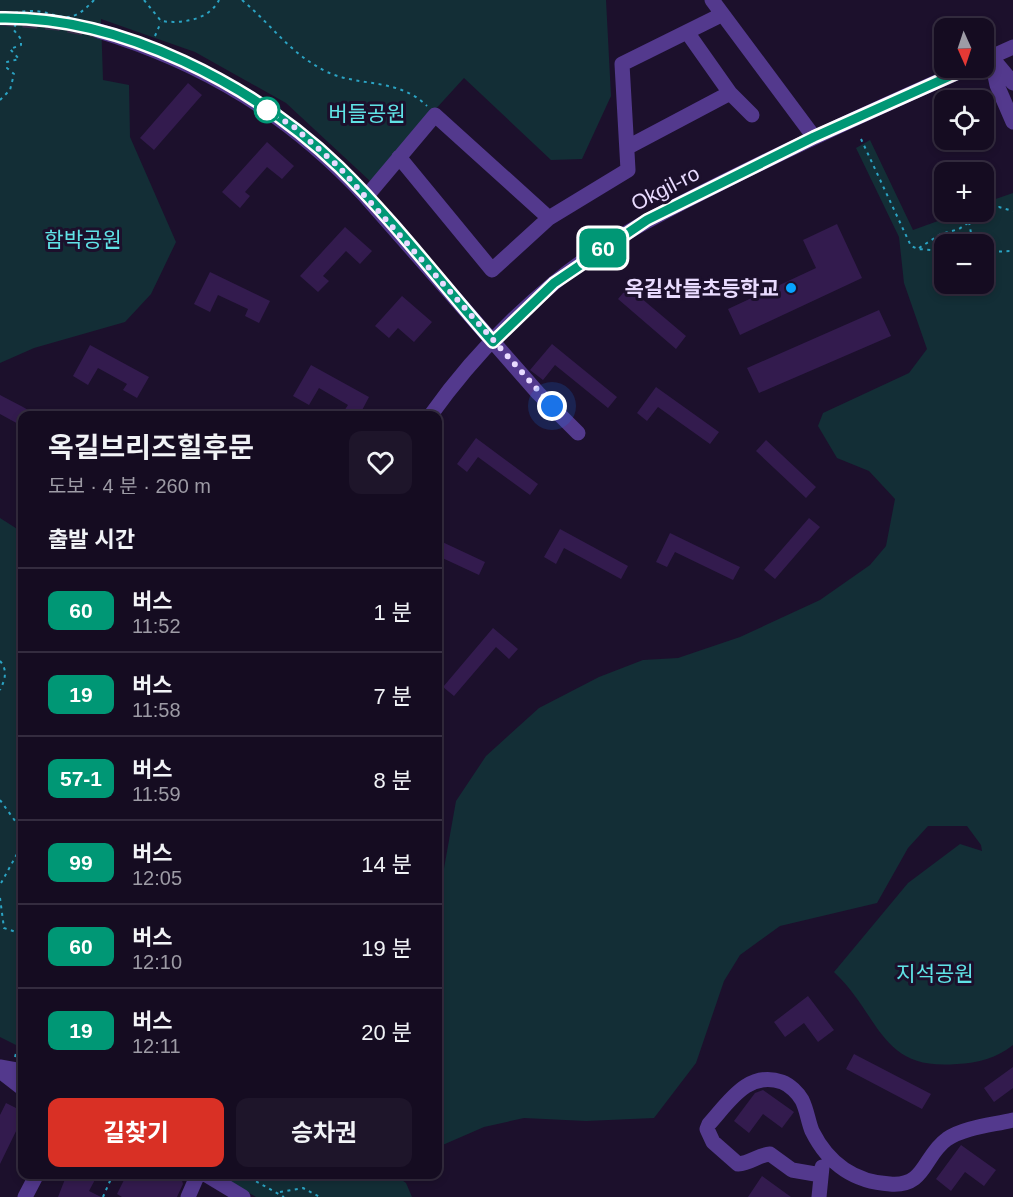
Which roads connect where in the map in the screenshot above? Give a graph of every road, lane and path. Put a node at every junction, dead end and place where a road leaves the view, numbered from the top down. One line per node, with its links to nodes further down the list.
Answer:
1 (94, 0): 7 (path)
2 (144, 0): 9 (path)
3 (219, 0): 9 (path)
4 (242, 0): 21 (path)
5 (712, 0): 8 (street)
6 (0, 13): 7 (path)
7 (19, 13): 20 (path)
8 (721, 15): 11 (street); 24 (street)
9 (161, 21): 12 (path)
10 (99, 31): 28 (street)
11 (687, 32): 19 (street); 26 (street)
12 (155, 36)
13 (1013, 47): 14 (street)
14 (994, 56)
15 (994, 65): 18 (street)
16 (994, 77): 23 (street)
17 (946, 78): 24 (street, Okgil-ro)
18 (1013, 83)
19 (730, 93): 22 (street); 26 (street)
20 (0, 100)
21 (435, 115): 27 (street); 31 (street)
22 (752, 115)
23 (1013, 122)
24 (814, 137): 38 (street, Okgil-ro)
25 (861, 139): 34 (path)
26 (628, 147): 31 (street)
27 (399, 157): 28 (street); 31 (street)
28 (366, 196): 38 (street)
29 (994, 208): 30 (path)
30 (1013, 210)
31 (549, 218)
32 (969, 222): 33 (path); 34 (path)
33 (971, 234)
34 (918, 249): 35 (path)
35 (934, 250)
36 (1013, 251): 37 (path)
37 (994, 252)
38 (493, 342): 39 (street, Okgil-ro); 40 (street)
39 (434, 411)
40 (578, 433)
41 (0, 661): 42 (path)
42 (0, 690)
43 (0, 800): 44 (path)
44 (0, 885)
45 (0, 898): 46 (path)
46 (18, 933)
47 (18, 1043): 48 (path)
48 (9, 1069): 49 (street)
49 (18, 1082)
50 (1013, 1120): 63 (street)
51 (34, 1179): 57 (street)
52 (111, 1179): 58 (path)
53 (196, 1179): 59 (street)
54 (213, 1179): 60 (street)
55 (253, 1179): 56 (path)
56 (279, 1192): 61 (path); 62 (path)
57 (25, 1197)
58 (103, 1197)
59 (188, 1197)
60 (243, 1197)
61 (284, 1197)
62 (320, 1197)
63 (819, 1197)

